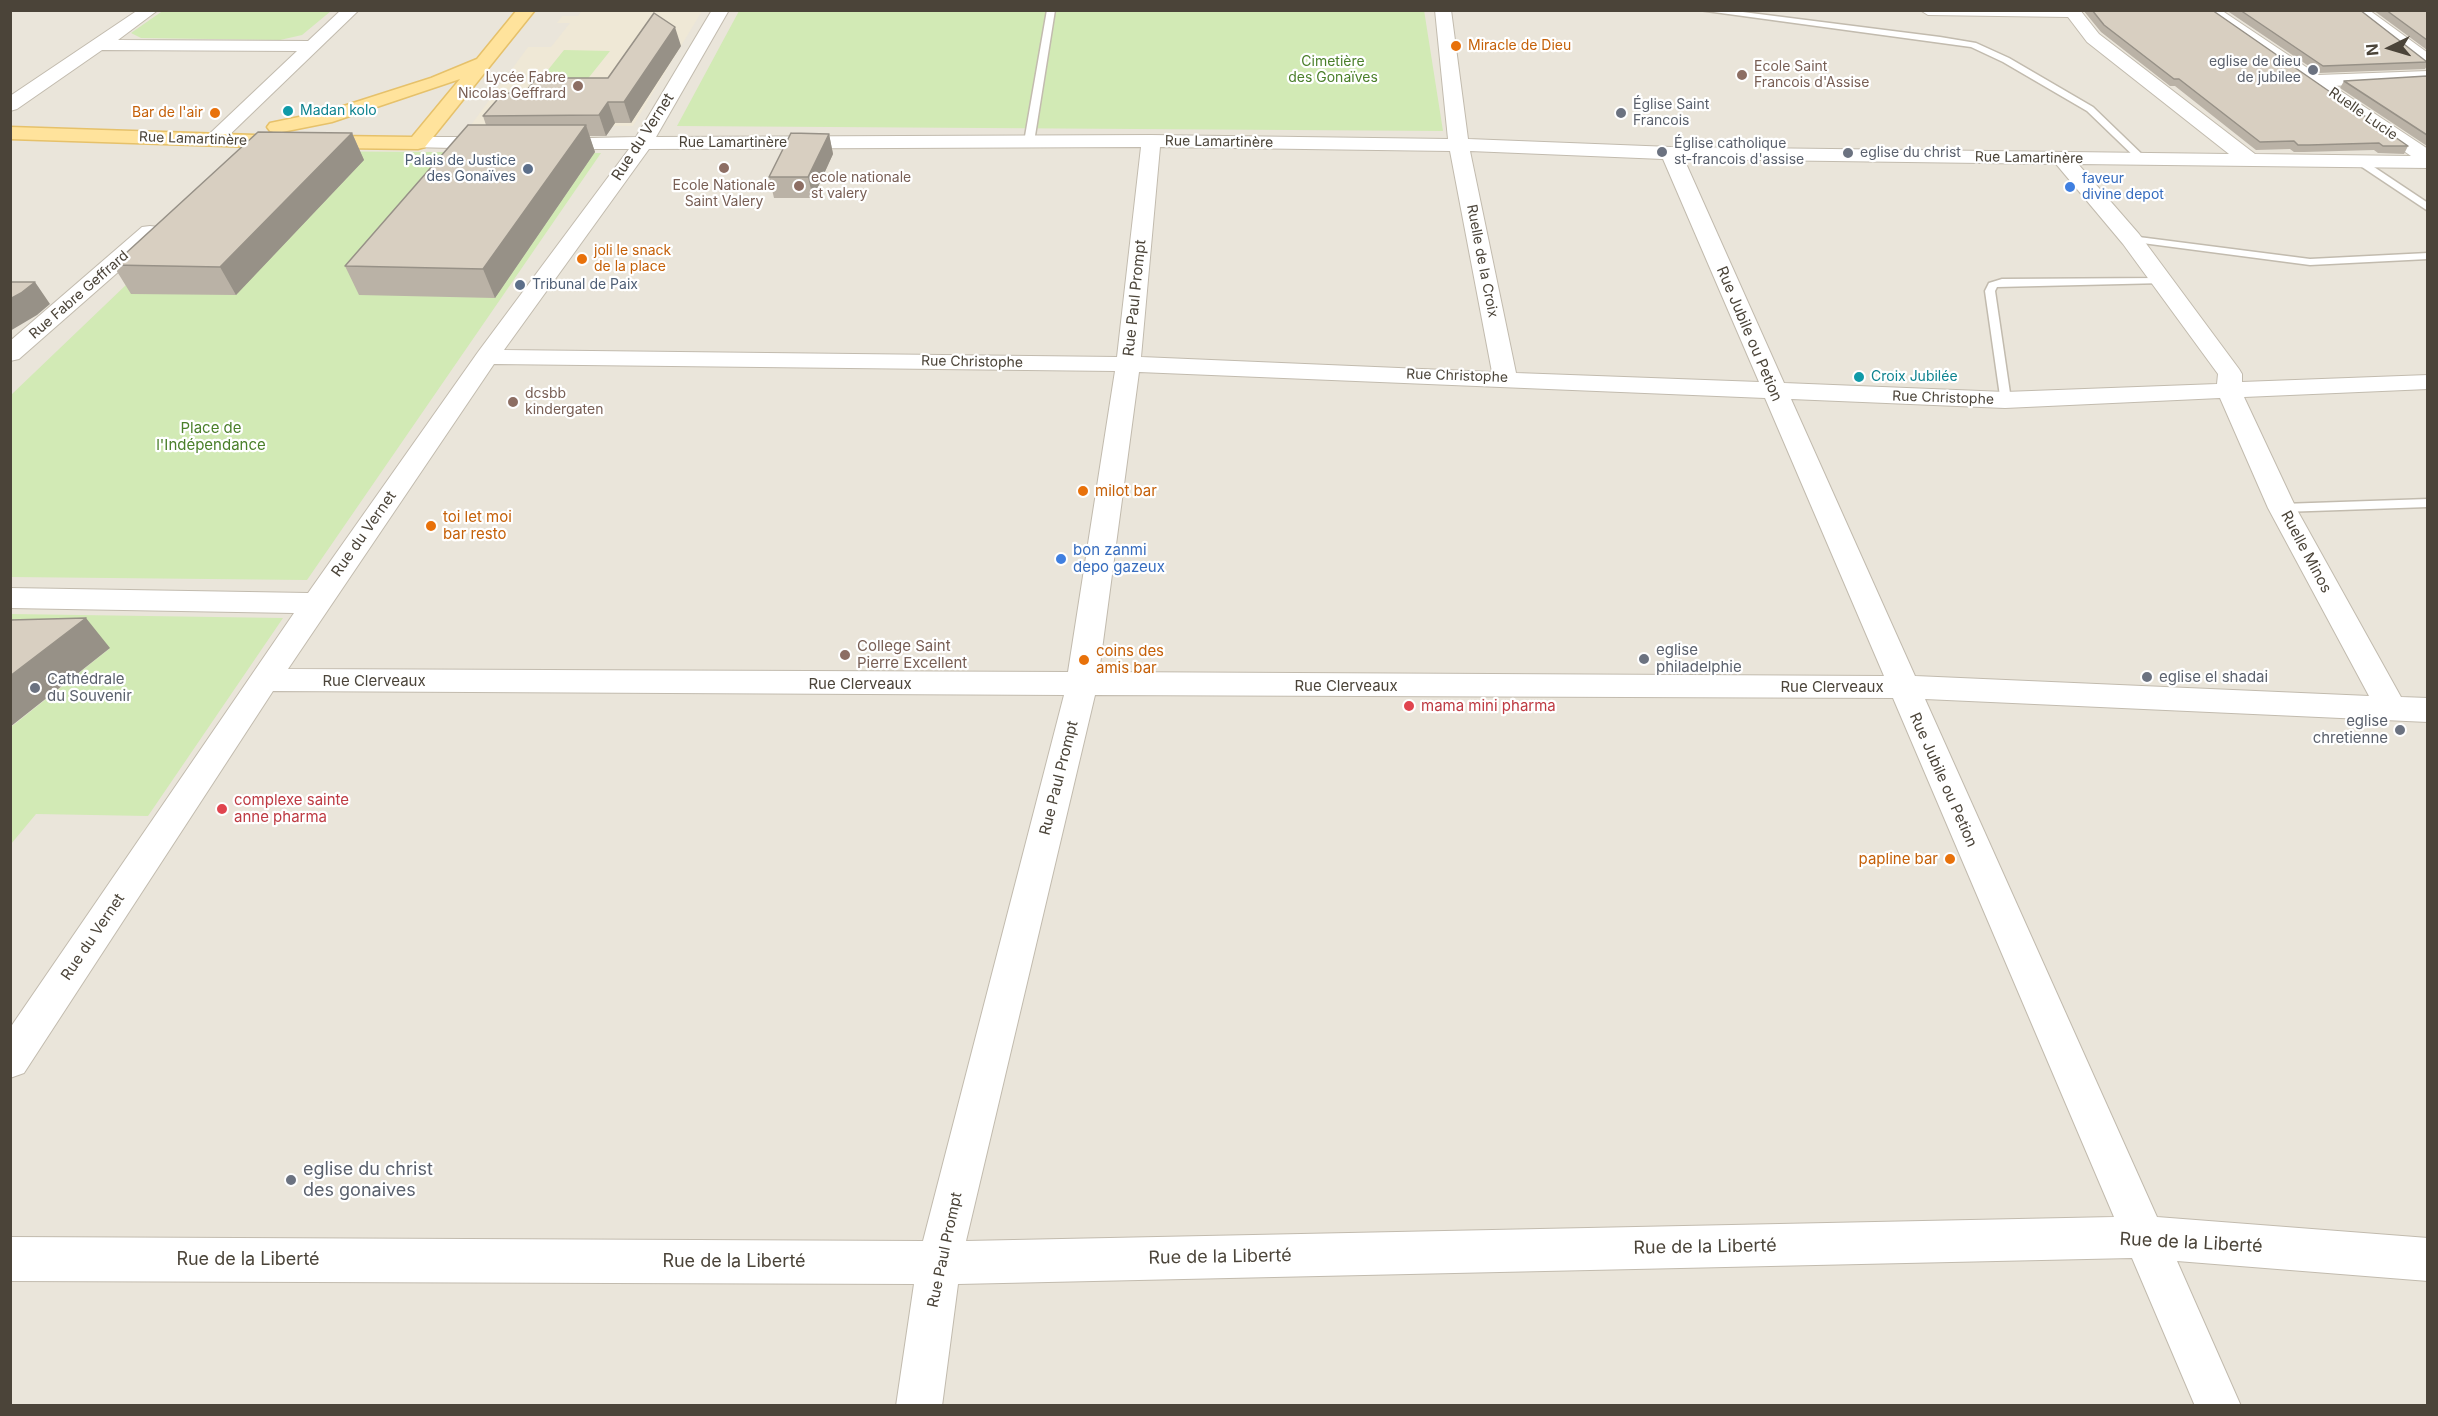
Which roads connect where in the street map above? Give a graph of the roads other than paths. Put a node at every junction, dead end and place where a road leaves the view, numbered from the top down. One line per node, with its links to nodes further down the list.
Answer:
1 (150, 10): 12 (street)
2 (351, 10): 13 (street)
3 (527, 10): 15 (main road)
4 (721, 10): 27 (street, Rue du Vernet)
5 (1051, 10): 24 (lane)
6 (1443, 10): 28 (street, Ruelle de la Croix)
7 (1703, 10): 31 (lane)
8 (1928, 10): 11 (street)
9 (2209, 10): 17 (street, Ruelle Lucie)
10 (2357, 10): 14 (street)
11 (2072, 11): 32 (street)
12 (98, 45): 13 (street); 18 (street)
13 (313, 46): 20 (street)
14 (2427, 62)
15 (481, 63): 20 (main road); 23 (main road)
16 (2427, 76): 17 (street)
17 (2315, 81): 33 (street, Ruelle Lucie)
18 (10, 105)
19 (10, 133): 20 (main road, Rue Lamartinère)
20 (214, 139): 21 (main road, Rue Lamartinère)
21 (255, 141): 23 (main road, Rue Lamartinère); 35 (street)
22 (1151, 141): 24 (street, Rue Lamartinère); 28 (street, Rue Lamartinère); 43 (street, Rue Paul Prompt)
23 (418, 142): 25 (street, Rue Lamartinère)
24 (1029, 142): 27 (street, Rue Lamartinère)
25 (512, 143)
26 (536, 143): 27 (street, Rue Lamartinère)
27 (642, 144): 42 (street, Rue du Vernet)
28 (1459, 145): 29 (street, Rue Lamartinère); 44 (street, Ruelle de la Croix)
29 (1671, 153): 30 (street, Rue Lamartinère); 47 (street, Rue Jubile ou Petion)
30 (2062, 158): 31 (street, Rue Lamartinère); 38 (street, Ruelle Minos)
31 (2143, 160): 32 (street, Rue Lamartinère)
32 (2250, 160): 34 (street, Rue Lamartinère)
33 (2427, 160): 34 (street, Rue Lamartinère)
34 (2359, 161): 36 (lane)
35 (229, 164)
36 (2427, 208)
37 (168, 217): 41 (street, Rue Fabre Geffrard)
38 (2131, 239): 39 (lane); 40 (street, Ruelle Minos)
39 (2427, 256)
40 (2160, 280): 45 (street, Ruelle Minos); 48 (lane)
41 (10, 354)
42 (487, 357): 43 (street, Rue Christophe); 52 (street, Rue du Vernet)
43 (1128, 364): 44 (street, Rue Christophe); 54 (street, Rue Paul Prompt)
44 (1505, 378): 47 (street, Rue Christophe)
45 (2229, 382): 46 (street, Rue Christophe); 48 (street, Rue Christophe); 50 (street, Ruelle Minos)
46 (2427, 382)
47 (1774, 391): 48 (street, Rue Christophe); 55 (street, Rue Jubile ou Petion)
48 (2005, 400)
49 (2427, 503): 50 (lane)
50 (2282, 508): 56 (street, Ruelle Minos)
51 (10, 598): 52 (street)
52 (316, 603): 53 (street, Rue du Vernet)
53 (264, 680): 54 (street, Rue Clerveaux); 58 (street, Rue du Vernet)
54 (1082, 685): 55 (street, Rue Clerveaux); 62 (street, Rue Paul Prompt)
55 (1902, 687): 56 (street, Rue Clerveaux); 59 (street, Rue Jubile ou Petion)
56 (2392, 710): 57 (street, Rue Clerveaux)
57 (2427, 710)
58 (10, 1061)
59 (2146, 1237): 61 (street, Rue de la Liberté); 62 (street, Rue de la Liberté); 64 (street, Rue Jubile ou Petion)
60 (10, 1259): 62 (street, Rue de la Liberté)
61 (2427, 1260)
62 (939, 1263): 63 (street, Rue Paul Prompt)
63 (919, 1406)
64 (2218, 1406)

